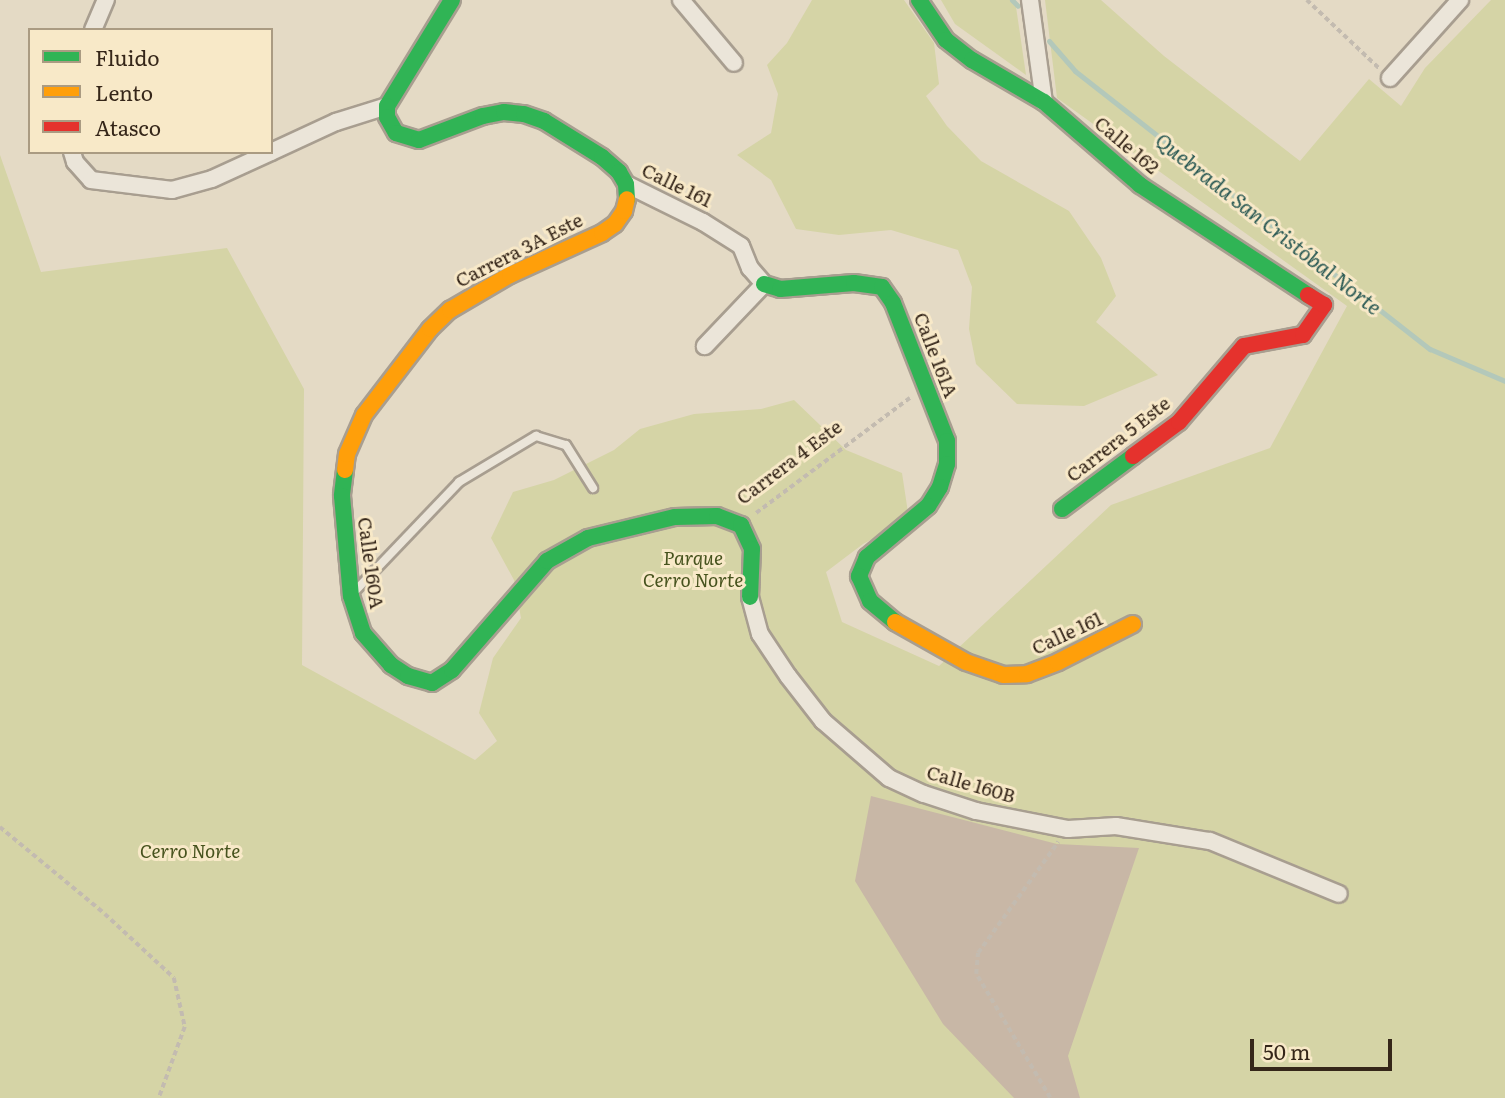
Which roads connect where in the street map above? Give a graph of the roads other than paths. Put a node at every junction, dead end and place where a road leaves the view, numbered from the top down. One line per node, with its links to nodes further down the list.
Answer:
1 (106, 0): 7 (street)
2 (452, 0): 11 (street)
3 (681, 0): 8 (street)
4 (919, 0): 10 (street, Calle 162)
5 (1030, 0): 10 (street)
6 (1460, 0): 9 (street)
7 (94, 28)
8 (734, 62)
9 (1390, 78)
10 (1044, 102): 17 (street, Calle 162)
11 (387, 106): 12 (street); 15 (street, Calle 161)
12 (273, 151)
13 (73, 154): 14 (street)
14 (267, 154)
15 (626, 184): 16 (street, Calle 161); 19 (street, Carrera 3A Este)
16 (764, 284): 18 (street); 24 (street, Calle 161A)
17 (1324, 305): 21 (street, Carrera 5 Este)
18 (705, 346)
19 (364, 415): 23 (street, Calle 160A)
20 (593, 488): 23 (lane)
21 (1062, 509)
22 (741, 525): 26 (street, Carrera 4 Este); 27 (street, Calle 160B)
23 (351, 596): 26 (street, Calle 160A)
24 (870, 601): 25 (street, Calle 161)
25 (1133, 624)
26 (432, 683)
27 (1339, 894)

